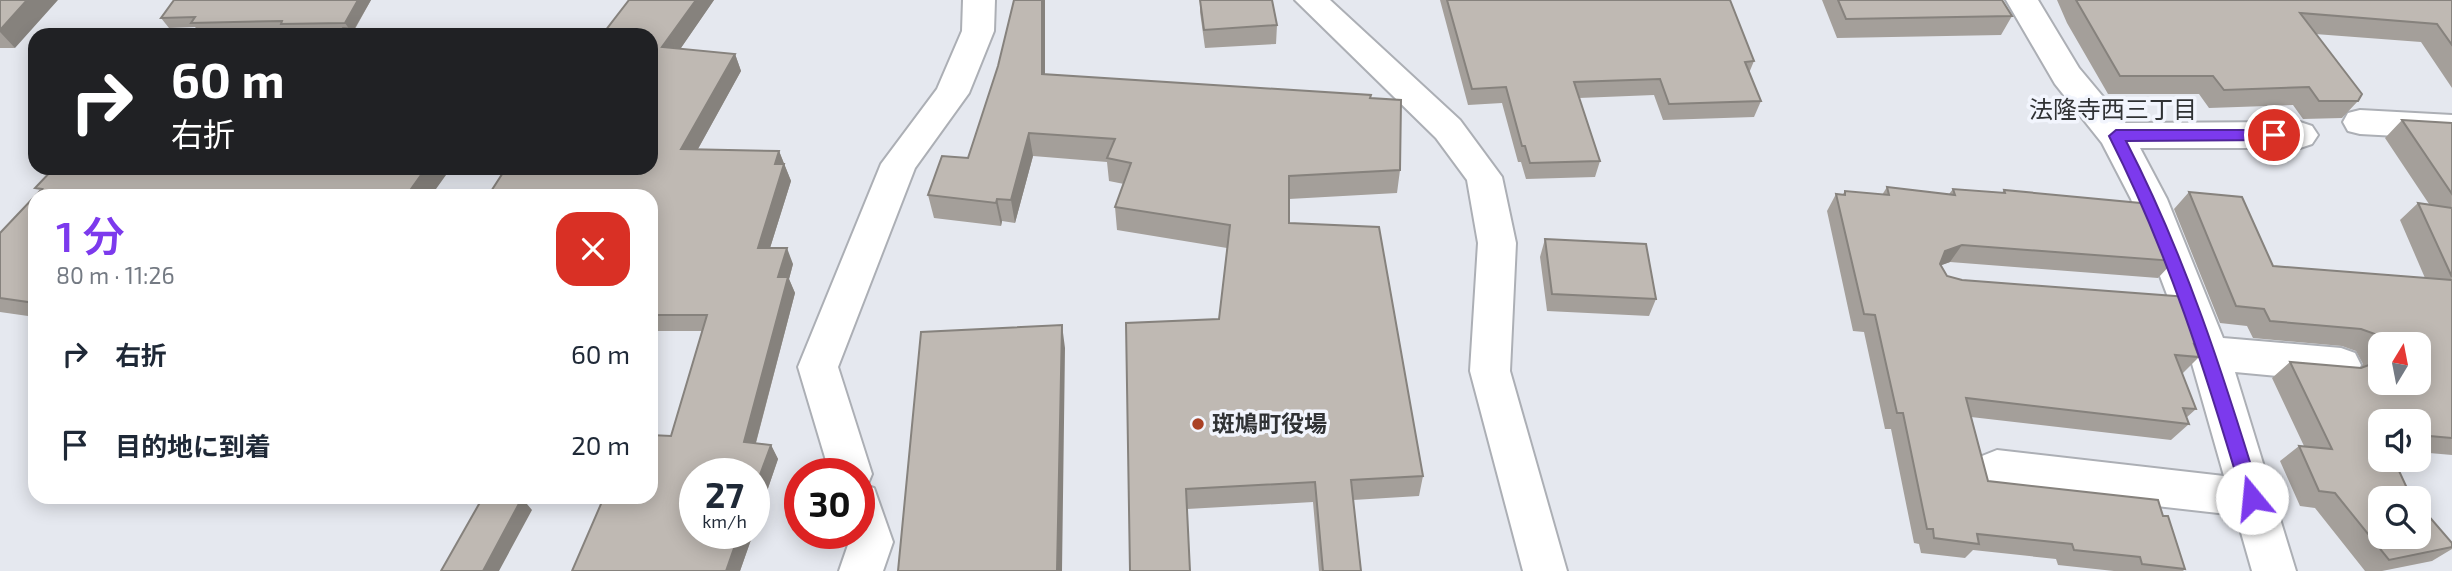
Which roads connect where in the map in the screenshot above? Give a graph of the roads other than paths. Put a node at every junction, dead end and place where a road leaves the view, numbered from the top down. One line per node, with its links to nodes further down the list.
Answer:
1 (979, 0): 12 (street)
2 (1311, 0): 17 (street)
3 (2022, 0): 7 (street)
4 (2360, 122): 5 (street)
5 (2452, 127)
6 (2300, 135): 7 (street)
7 (2116, 136): 9 (street)
8 (2146, 295): 9 (street)
9 (2188, 298): 10 (street)
10 (2209, 353): 11 (street); 14 (street)
11 (2341, 365)
12 (846, 458)
13 (1997, 469): 14 (street)
14 (2252, 498): 18 (street)
15 (869, 549): 16 (street)
16 (861, 571)
17 (1545, 571)
18 (2274, 571)

